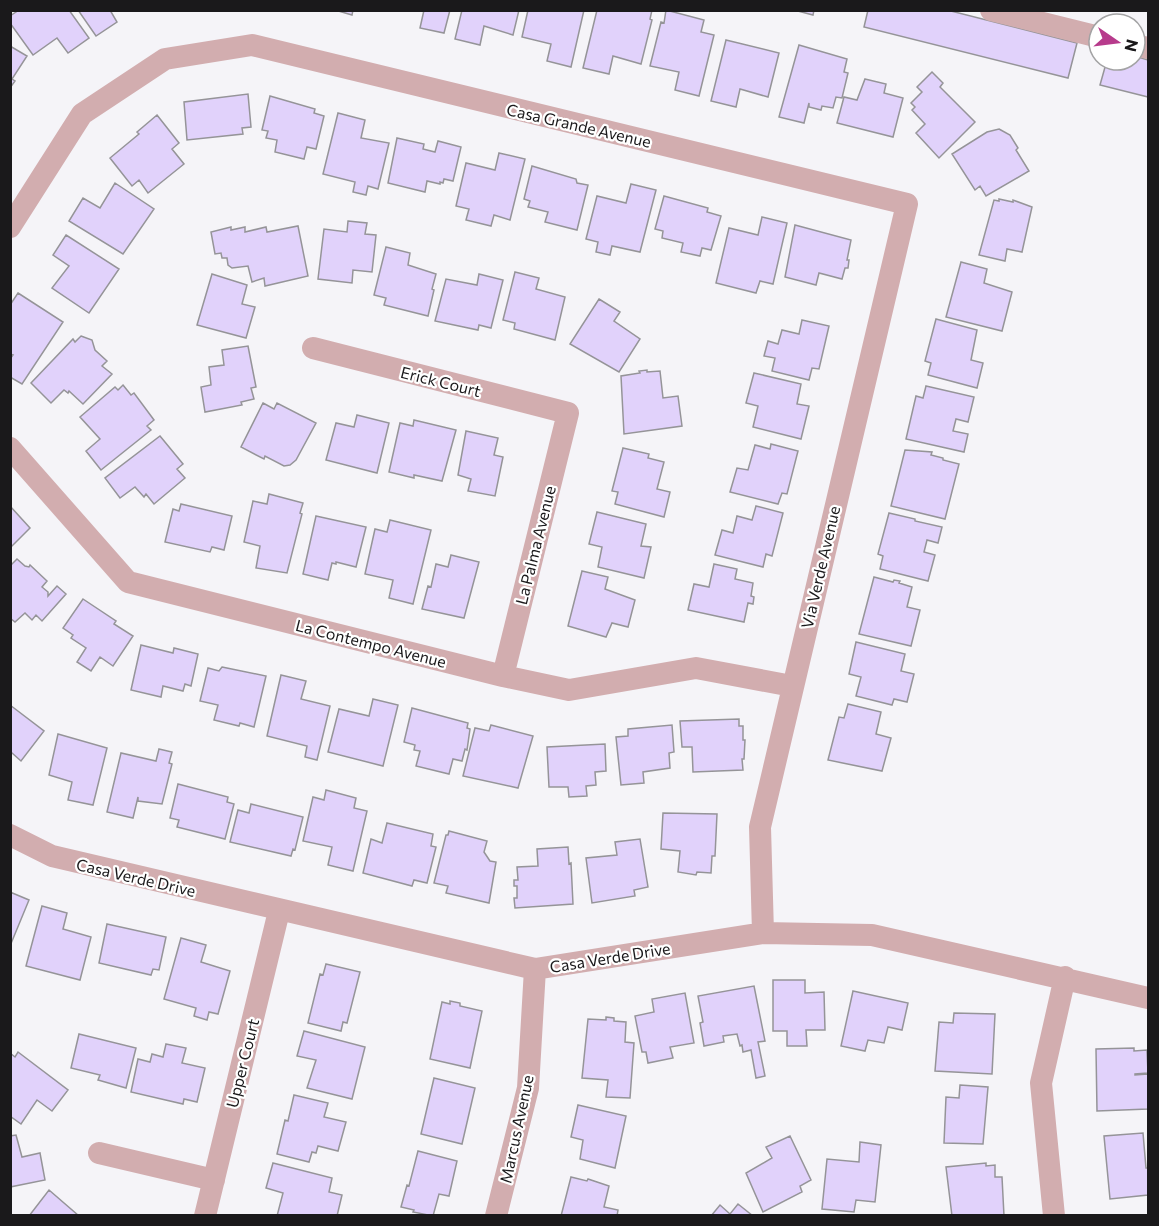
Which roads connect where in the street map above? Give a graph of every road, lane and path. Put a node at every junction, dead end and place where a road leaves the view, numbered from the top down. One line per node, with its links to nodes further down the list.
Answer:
1 (991, 10): 2 (street)
2 (1087, 33)
3 (907, 204): 4 (street, Casa Grande Avenue); 9 (street, Via Verde Avenue)
4 (10, 227)
5 (313, 348): 6 (street, Erick Court)
6 (568, 413): 8 (street, La Palma Avenue)
7 (10, 448): 8 (street, La Contempo Avenue)
8 (503, 676): 9 (street, La Contempo Avenue)
9 (792, 686): 12 (street, Via Verde Avenue)
10 (10, 835): 11 (street, Casa Verde Drive)
11 (279, 911): 13 (street, Casa Verde Drive); 17 (street, Upper Court)
12 (763, 933): 13 (street, Casa Verde Drive); 14 (street, Casa Verde Drive)
13 (535, 969): 19 (street, Marcus Avenue)
14 (1065, 977): 15 (street, Casa Verde Drive); 20 (street)
15 (1149, 998)
16 (99, 1153): 17 (street)
17 (214, 1180): 18 (street, Upper Court)
18 (205, 1215)
19 (496, 1215)
20 (1054, 1215)

